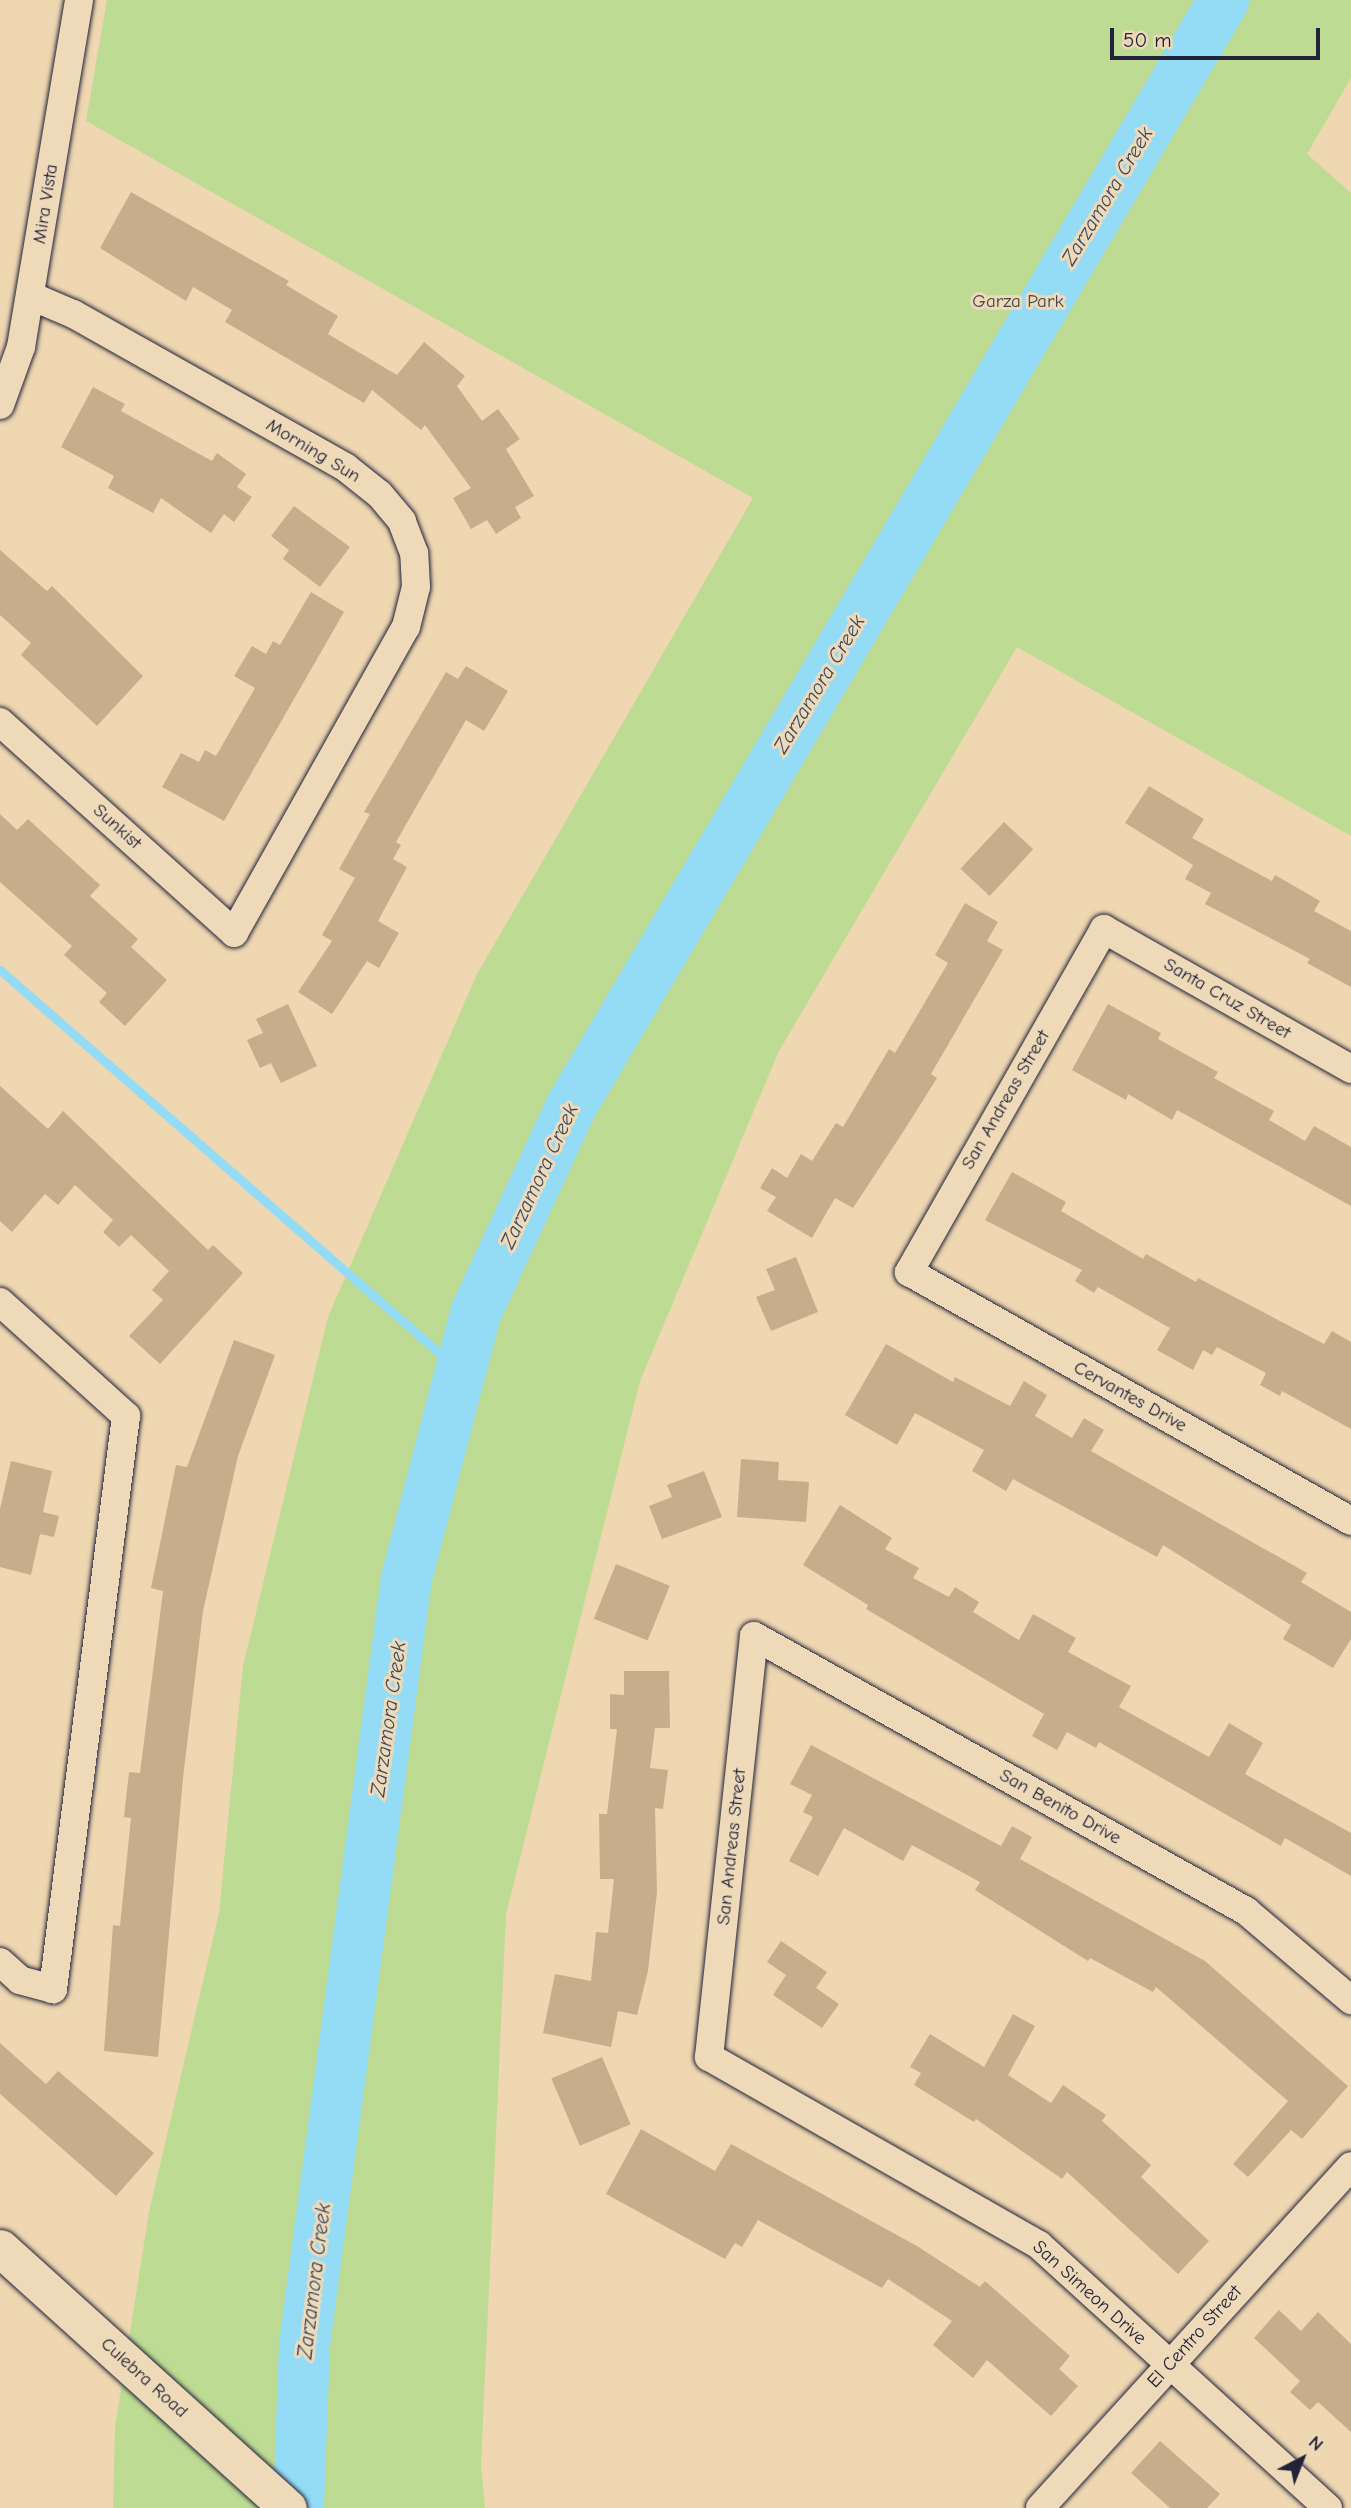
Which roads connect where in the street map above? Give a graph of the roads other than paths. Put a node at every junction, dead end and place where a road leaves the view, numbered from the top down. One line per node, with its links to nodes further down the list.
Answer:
1 (79, 0): 2 (street, Mira Vista)
2 (31, 296): 3 (street, Mira Vista); 6 (street, Morning Sun)
3 (0, 405)
4 (0, 722): 6 (street, Sunkist)
5 (1104, 929): 7 (street, Santa Cruz Street); 8 (street, San Andreas Street)
6 (234, 933)
7 (1351, 1069)
8 (909, 1272): 10 (street, Cervantes Drive)
9 (0, 1302): 12 (street)
10 (1351, 1521)
11 (754, 1636): 13 (street, San Benito Drive); 14 (street, San Andreas Street)
12 (0, 1962)
13 (1351, 2000)
14 (709, 2057): 17 (street, San Simeon Drive)
15 (1351, 2166): 17 (street, El Centro Street)
16 (0, 2248): 18 (main road, Culebra Road)
17 (1169, 2364): 19 (street, El Centro Street); 20 (street, San Simeon Drive)
18 (288, 2508)
19 (1040, 2508)
20 (1328, 2508)

